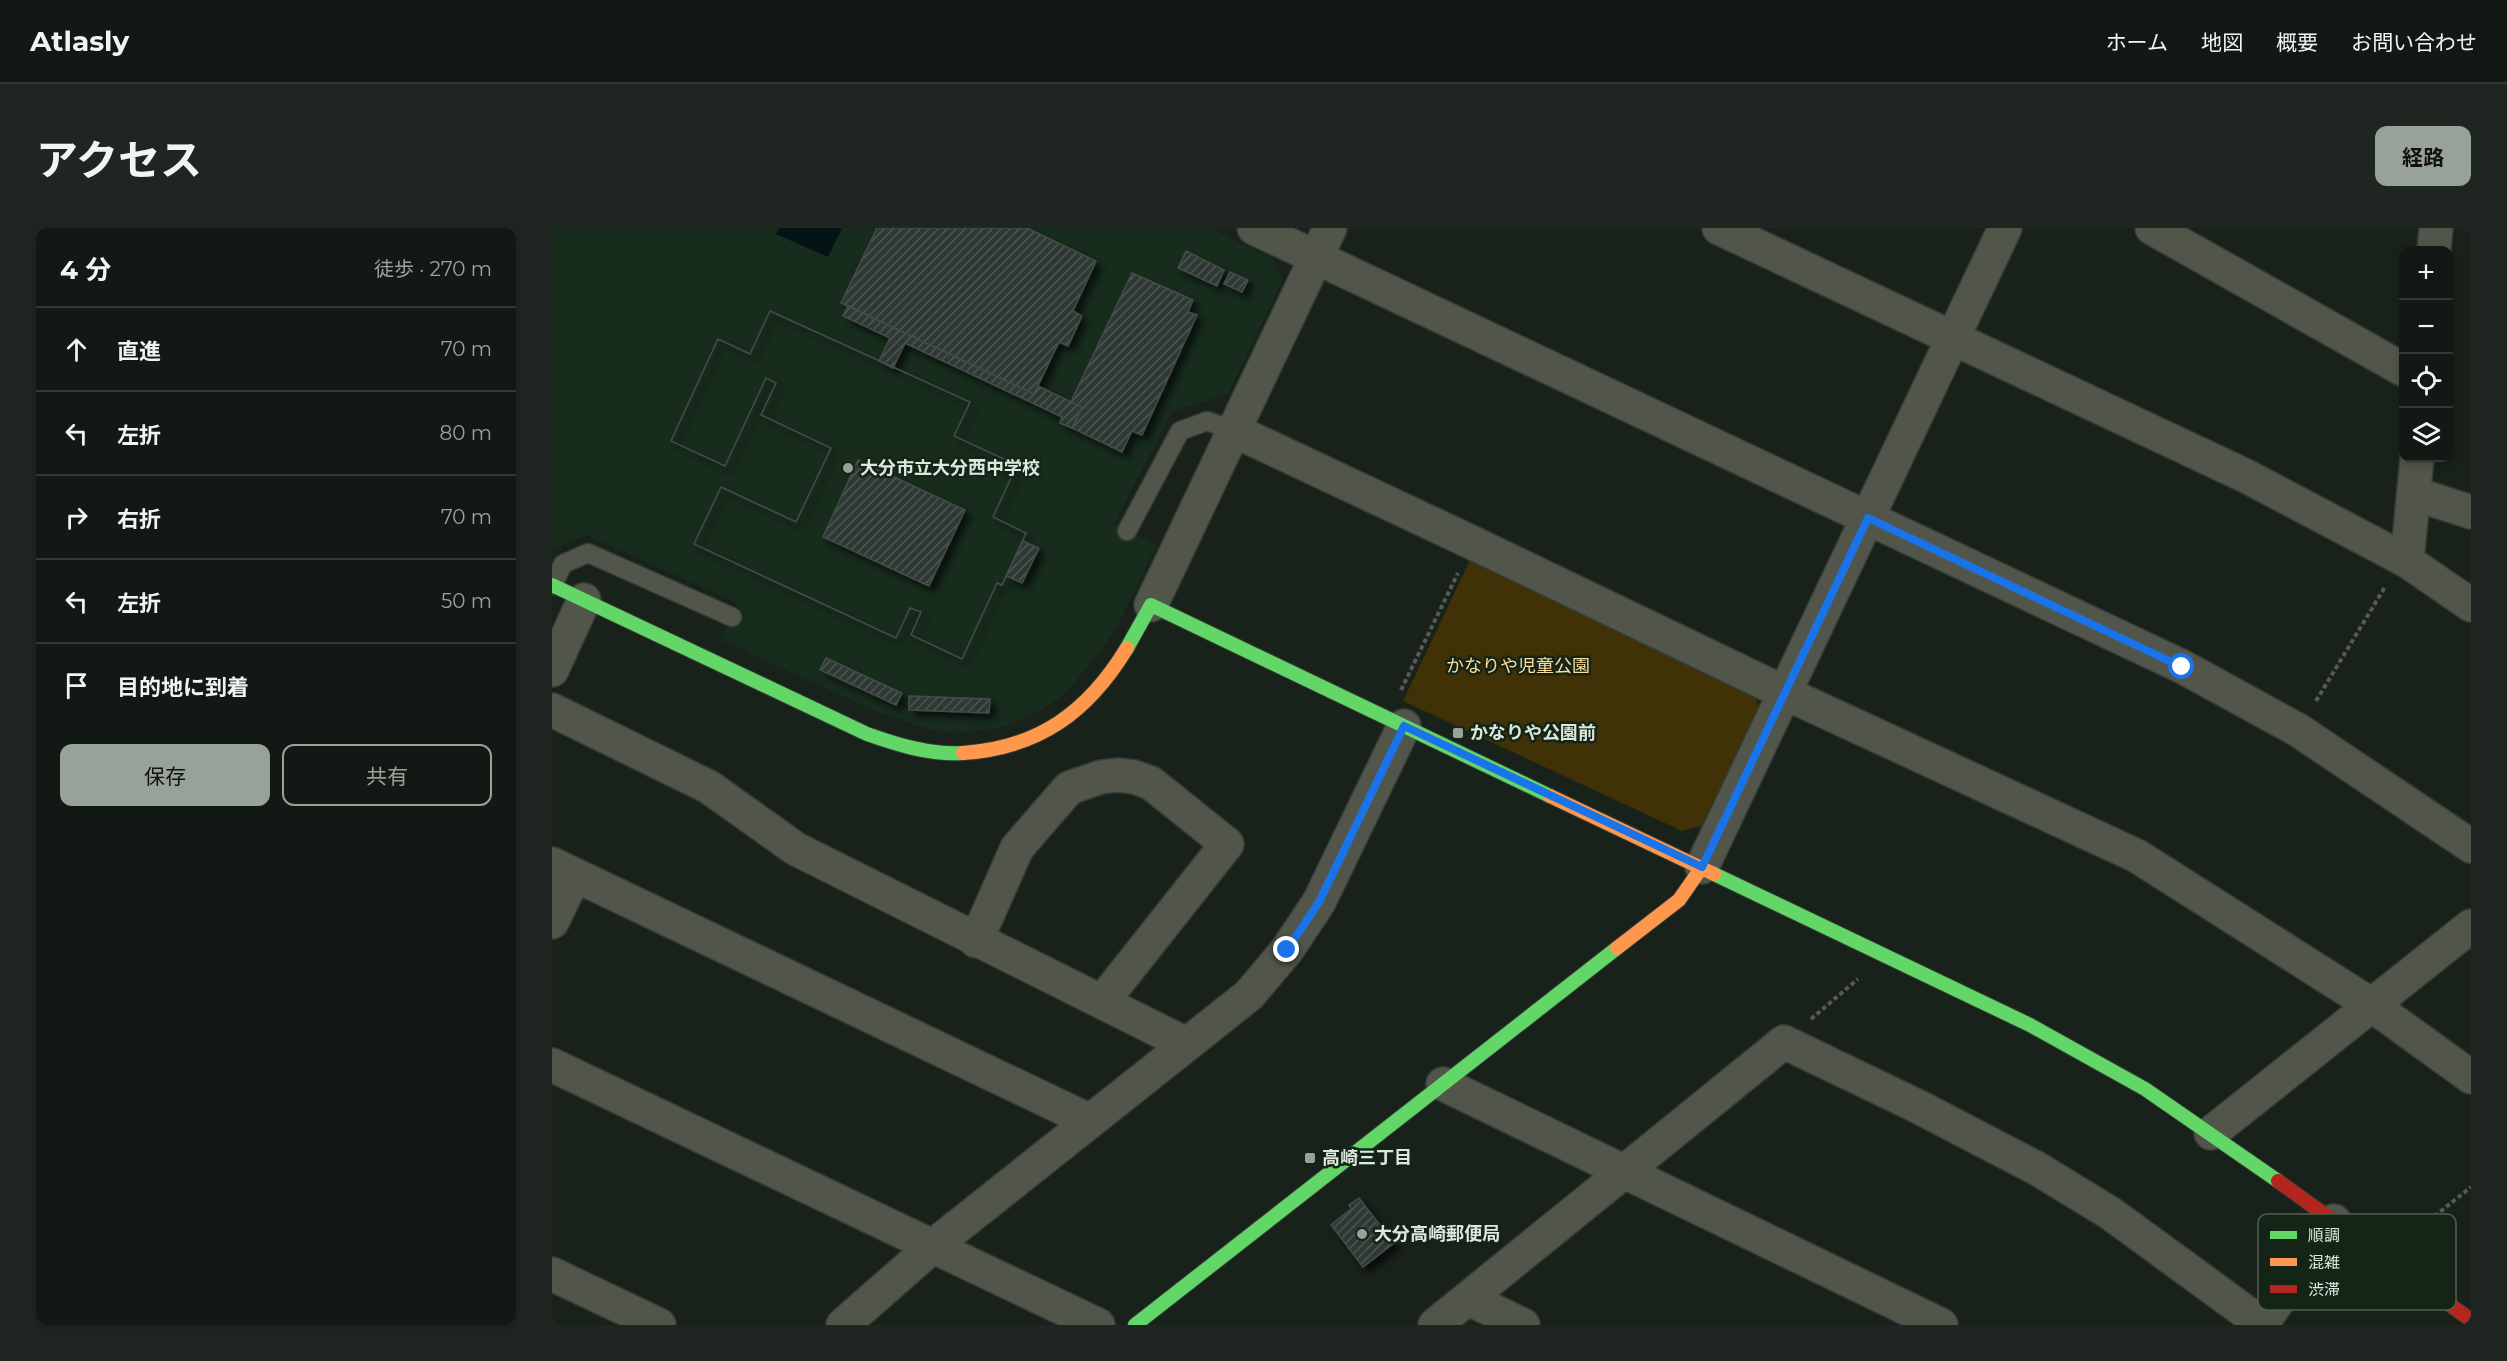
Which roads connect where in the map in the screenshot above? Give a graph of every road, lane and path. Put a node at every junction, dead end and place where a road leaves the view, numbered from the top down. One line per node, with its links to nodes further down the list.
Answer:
1 (1254, 228): 8 (street)
2 (1330, 228): 8 (street)
3 (1719, 228): 9 (street)
4 (2005, 228): 9 (street)
5 (2152, 228): 10 (street)
6 (2436, 228): 7 (street)
7 (2434, 246)
8 (1315, 257): 11 (street); 15 (street)
9 (1953, 338): 15 (street); 18 (street)
10 (2399, 368)
11 (1235, 431): 16 (lane); 17 (street); 21 (street)
12 (2417, 462): 13 (street)
13 (2415, 494): 14 (street); 18 (street)
14 (2471, 512)
15 (1868, 518): 25 (street); 28 (street)
16 (1127, 531)
17 (1473, 543): 25 (street); 27 (path)
18 (2397, 572): 22 (street); 28 (path)
19 (553, 585): 20 (street); 23 (lane)
20 (584, 600): 21 (street); 24 (street)
21 (1150, 605): 27 (street)
22 (2471, 605)
23 (732, 617)
24 (552, 670)
25 (1785, 693): 30 (street); 37 (street)
26 (552, 710): 34 (street)
27 (1400, 712): 30 (street); 39 (street)
28 (2298, 730): 29 (street)
29 (2471, 846)
30 (1702, 867): 42 (street); 44 (street)
31 (564, 870): 32 (street); 43 (street)
32 (552, 922)
33 (2471, 926): 37 (street)
34 (976, 941): 36 (street); 36 (street)
35 (1866, 973): 38 (path)
36 (1102, 1002): 39 (street)
37 (2370, 1004): 41 (street); 44 (street)
38 (1784, 1042): 45 (street); 62 (street)
39 (1186, 1044): 43 (street)
40 (552, 1065): 49 (street)
41 (2471, 1077)
42 (1443, 1084): 45 (street); 58 (street)
43 (1090, 1121): 49 (street)
44 (2211, 1133): 47 (street)
45 (1624, 1173): 51 (street); 61 (street)
46 (2471, 1187): 48 (path)
47 (2324, 1214)
48 (2437, 1214)
49 (933, 1246): 56 (street); 57 (street)
50 (552, 1274): 55 (street)
51 (1469, 1299): 59 (street); 60 (street)
52 (2456, 1309): 54 (street)
53 (2272, 1310): 62 (street)
54 (2471, 1320)
55 (659, 1325)
56 (843, 1325)
57 (1098, 1325)
58 (1135, 1325)
59 (1435, 1325)
60 (1523, 1325)
61 (1941, 1325)
62 (2261, 1325)

